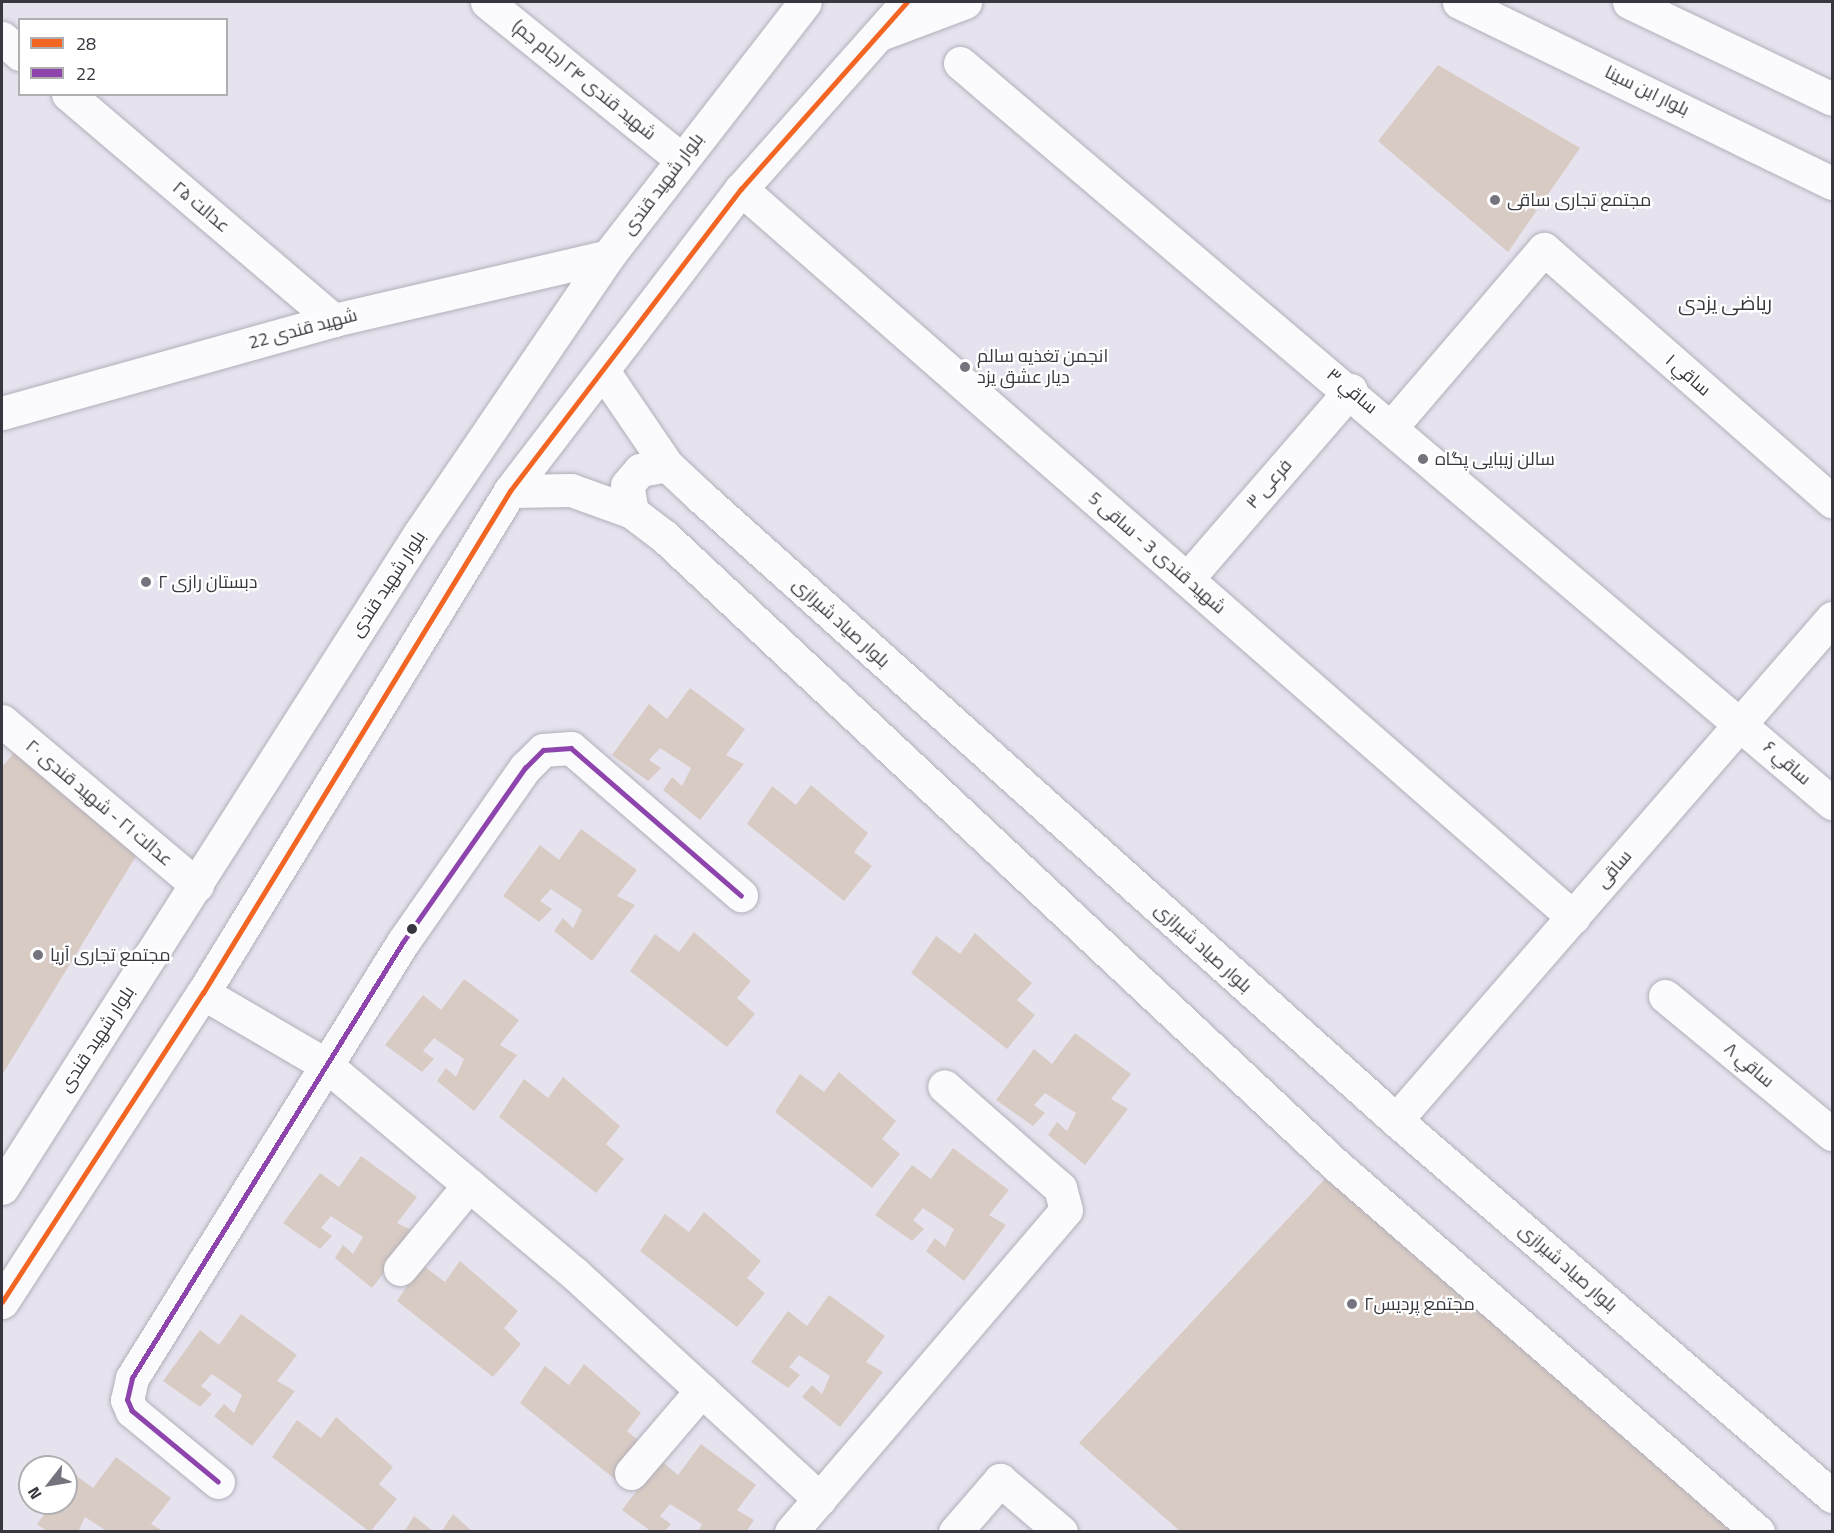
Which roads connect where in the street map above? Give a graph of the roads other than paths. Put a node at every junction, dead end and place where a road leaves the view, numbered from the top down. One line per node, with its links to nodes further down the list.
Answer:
1 (487, 2): 13 (street, شهید قندی ۲۴ (جام جم))
2 (907, 2): 7 (street)
3 (965, 2): 7 (street)
4 (1459, 2): 14 (street, بلوار ابن سینا)
5 (1629, 2): 12 (street)
6 (801, 3): 13 (street, بلوار شهید قندی)
7 (875, 36): 15 (street)
8 (2, 38): 9 (street)
9 (18, 52)
10 (960, 63): 19 (street, ساقي ۳)
11 (70, 96): 17 (street, عدالت ۲۵)
12 (1833, 99)
13 (681, 159): 16 (street, بلوار شهید قندی)
14 (1833, 183)
15 (741, 189): 18 (street); 26 (street, شهید قندی 3 - ساقی 5)
16 (608, 256): 17 (street, شهید قندی 22); 31 (street, بلوار شهید قندی)
17 (334, 320): 20 (street, شهید قندی 22)
18 (603, 371): 22 (street, بلوار صیاد شیرازی); 23 (street)
19 (1351, 390): 21 (street, ساقي ۳); 26 (street, فرعی ۳)
20 (2, 413)
21 (1393, 425): 24 (street, ساقي ۱); 29 (street, ساقي ۳)
22 (667, 465): 25 (street); 38 (street, بلوار صیاد شیرازی)
23 (510, 491): 25 (street); 34 (street)
24 (1833, 501)
25 (632, 512): 52 (street)
26 (1187, 579): 33 (street, شهید قندی 3 - ساقی 5)
27 (1833, 618): 29 (street, ساقی)
28 (2, 721): 31 (street, عدالت ۲۱ - شهید قندی ۲۰)
29 (1741, 723): 30 (street, ساقي ۶); 33 (street, ساقی)
30 (1833, 803)
31 (197, 885): 40 (street, بلوار شهید قندی)
32 (741, 895): 36 (street)
33 (1573, 917): 38 (street, ساقی)
34 (203, 993): 36 (street); 43 (street)
35 (1665, 996): 39 (street, ساقي ۸)
36 (326, 1065): 41 (street); 46 (street)
37 (944, 1086): 48 (street)
38 (1396, 1120): 47 (street, بلوار صیاد شیرازی)
39 (1833, 1134)
40 (3, 1182)
41 (469, 1185): 42 (street); 44 (street)
42 (400, 1269)
43 (2, 1302)
44 (702, 1390): 45 (street); 48 (street)
45 (631, 1473)
46 (218, 1482)
47 (1833, 1496)
48 (820, 1498): 49 (street)
49 (791, 1532)
50 (955, 1532): 51 (street)
51 (1061, 1532)
52 (1758, 1532)

